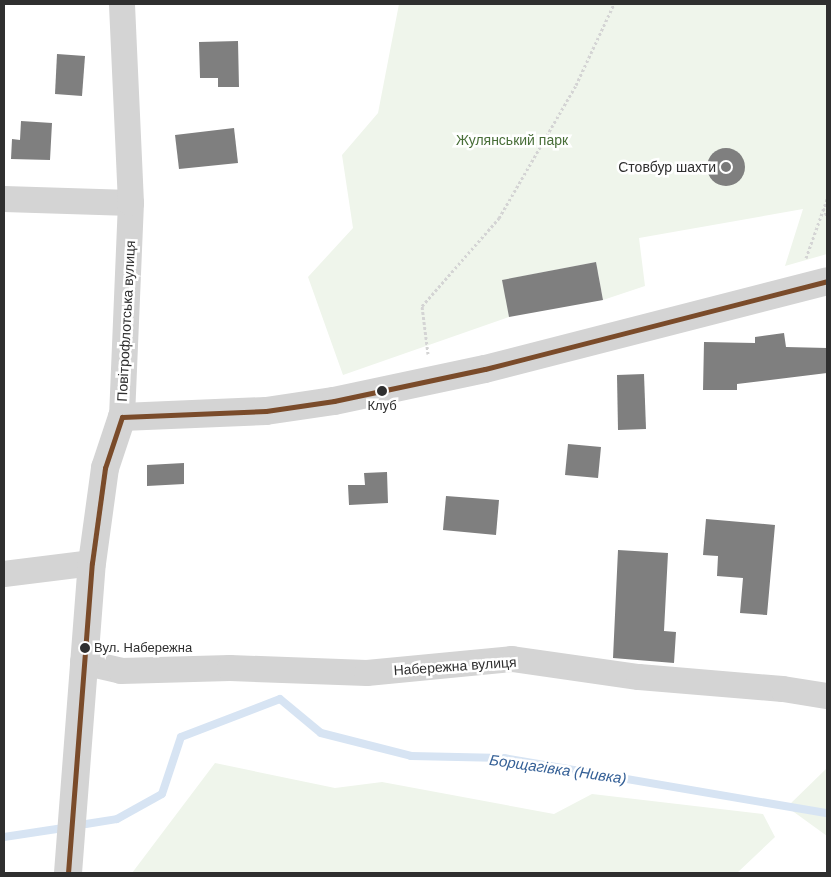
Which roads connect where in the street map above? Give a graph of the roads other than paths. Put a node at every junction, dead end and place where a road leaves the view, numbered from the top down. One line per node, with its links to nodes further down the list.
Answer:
1 (122, 4): 3 (street, Повітрофлотська вулиця)
2 (4, 200): 3 (street)
3 (131, 203): 5 (street, Повітрофлотська вулиця)
4 (827, 281): 5 (street)
5 (122, 417): 6 (street, Повітрофлотська вулиця)
6 (92, 563): 7 (street); 8 (street, Повітрофлотська вулиця)
7 (4, 574)
8 (83, 662): 9 (street, Набережна вулиця); 10 (street, Повітрофлотська вулиця)
9 (827, 696)
10 (68, 873)

